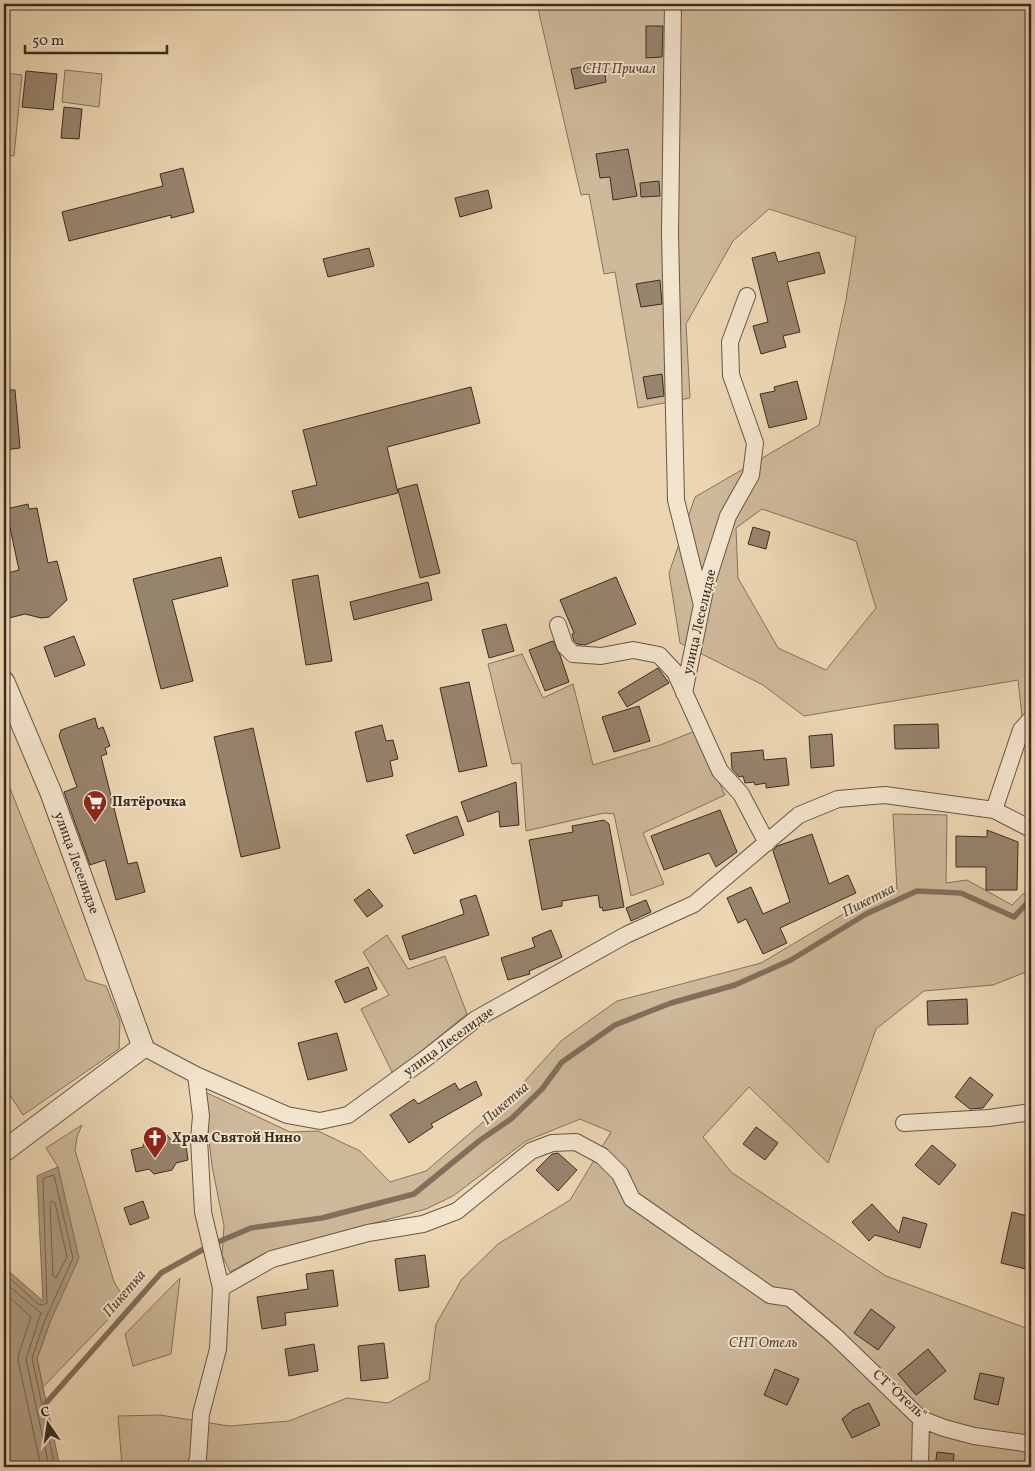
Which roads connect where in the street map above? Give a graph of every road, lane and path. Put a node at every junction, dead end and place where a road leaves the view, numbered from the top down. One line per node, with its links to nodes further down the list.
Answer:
1 (673, 4): 3 (street)
2 (747, 296): 3 (street, улица Леселидзе)
3 (702, 604): 6 (street, улица Леселидзе)
4 (558, 625): 6 (street, улица Леселидзе)
5 (4, 682): 11 (street, улица Леселидзе)
6 (684, 693): 10 (street, улица Леселидзе)
7 (1031, 719): 8 (street)
8 (994, 810): 9 (street, улица Леселидзе); 10 (street, улица Леселидзе)
9 (1031, 829)
10 (767, 843): 12 (street, улица Леселидзе)
11 (143, 1047): 12 (street, улица Леселидзе); 15 (street)
12 (196, 1075): 16 (street)
13 (1031, 1112): 14 (street)
14 (904, 1123)
15 (4, 1151)
16 (221, 1288): 17 (street, СТ "Отель"); 19 (street)
17 (921, 1419): 18 (street, СТ "Отель"); 20 (street)
18 (1031, 1446)
19 (195, 1467)
20 (920, 1467)

